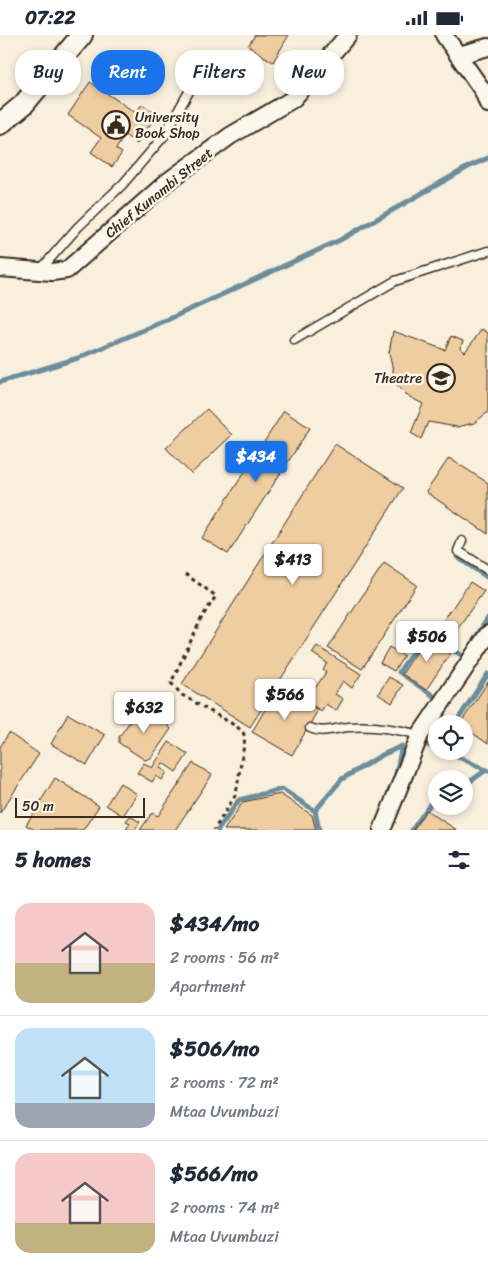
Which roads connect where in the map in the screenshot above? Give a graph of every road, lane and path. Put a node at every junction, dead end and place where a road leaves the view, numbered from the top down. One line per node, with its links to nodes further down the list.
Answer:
1 (82, 35): 8 (street)
2 (348, 35): 11 (street, Chief Kunambi Street)
3 (444, 35): 5 (street)
4 (488, 47): 5 (street)
5 (458, 55): 7 (street)
6 (187, 95): 11 (lane)
7 (488, 104)
8 (0, 125)
9 (488, 251): 12 (lane)
10 (0, 268): 11 (street, Chief Kunambi Street)
11 (40, 271)
12 (294, 340)
13 (462, 541): 14 (lane)
14 (488, 570)
15 (185, 574): 19 (path)
16 (488, 634): 18 (street)
17 (310, 728): 18 (lane)
18 (420, 735): 20 (street)
19 (214, 830)
20 (382, 830)

